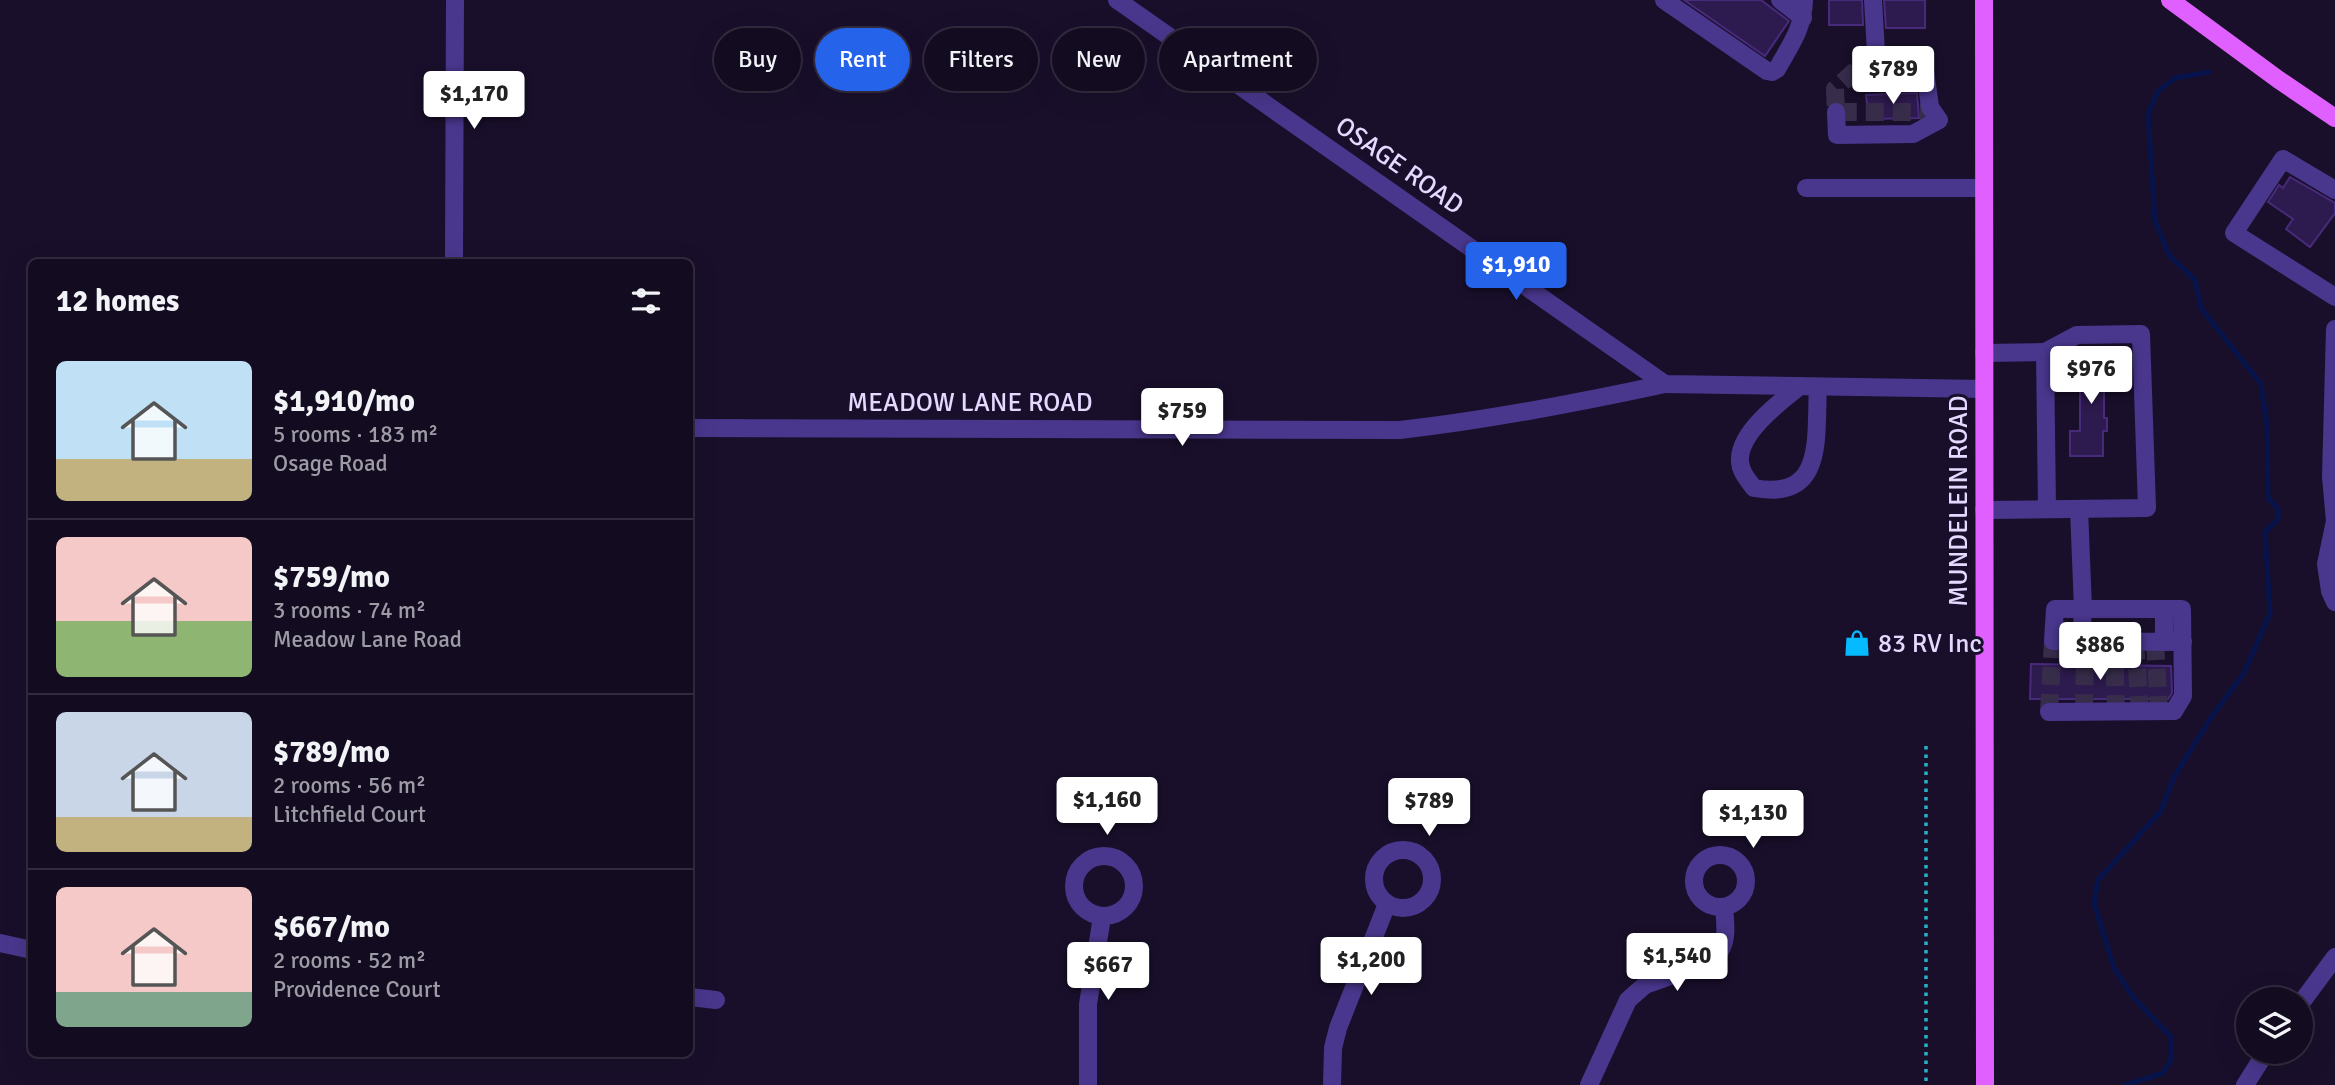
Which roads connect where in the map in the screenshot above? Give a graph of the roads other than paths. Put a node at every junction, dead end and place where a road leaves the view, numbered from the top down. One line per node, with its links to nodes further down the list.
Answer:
1 (455, 0): 16 (street)
2 (1117, 0): 21 (street, OSAGE ROAD)
3 (1664, 0): 9 (street)
4 (1780, 0): 9 (street)
5 (1872, 0): 11 (street)
6 (1984, 0): 10 (main road, MUNDELEIN ROAD)
7 (1992, 0): 10 (main road)
8 (2169, 0): 12 (main road)
9 (1803, 9)
10 (1984, 22): 14 (main road, MUNDELEIN ROAD)
11 (1836, 112)
12 (2335, 118)
13 (1806, 188): 14 (street)
14 (1984, 188): 20 (main road, MUNDELEIN ROAD)
15 (2335, 190): 17 (street)
16 (454, 259)
17 (2335, 297)
18 (2335, 329): 29 (street)
19 (2045, 352): 20 (street); 26 (street); 27 (street)
20 (1984, 353): 24 (main road, MUNDELEIN ROAD)
21 (1665, 384): 22 (street); 25 (street, MEADOW LANE ROAD)
22 (1800, 386): 23 (street); 23 (street)
23 (1818, 387): 24 (street)
24 (1984, 389): 28 (main road, MUNDELEIN ROAD)
25 (693, 428)
26 (2047, 509): 27 (street); 28 (street)
27 (2079, 509): 30 (street)
28 (1984, 510): 54 (main road, MUNDELEIN ROAD)
29 (2335, 603)
30 (2089, 609): 31 (street); 34 (street); 34 (street)
31 (2117, 609): 32 (street); 35 (street)
32 (2141, 609): 33 (street); 36 (street)
33 (2164, 609): 37 (street); 38 (street)
34 (2088, 641): 35 (street)
35 (2117, 641): 36 (street)
36 (2141, 642): 37 (street)
37 (2164, 642): 38 (street)
38 (2183, 642): 39 (street)
39 (2049, 712)
40 (1387, 904): 52 (street)
41 (1724, 907): 53 (street)
42 (1102, 917): 51 (street)
43 (0, 943): 44 (street)
44 (28, 949)
45 (2335, 957): 46 (street)
46 (2328, 979): 47 (street)
47 (2313, 992)
48 (693, 997): 49 (street)
49 (716, 1000)
50 (2258, 1064): 55 (street)
51 (1088, 1085)
52 (1332, 1085)
53 (1589, 1085)
54 (1985, 1085)
55 (2245, 1085)

